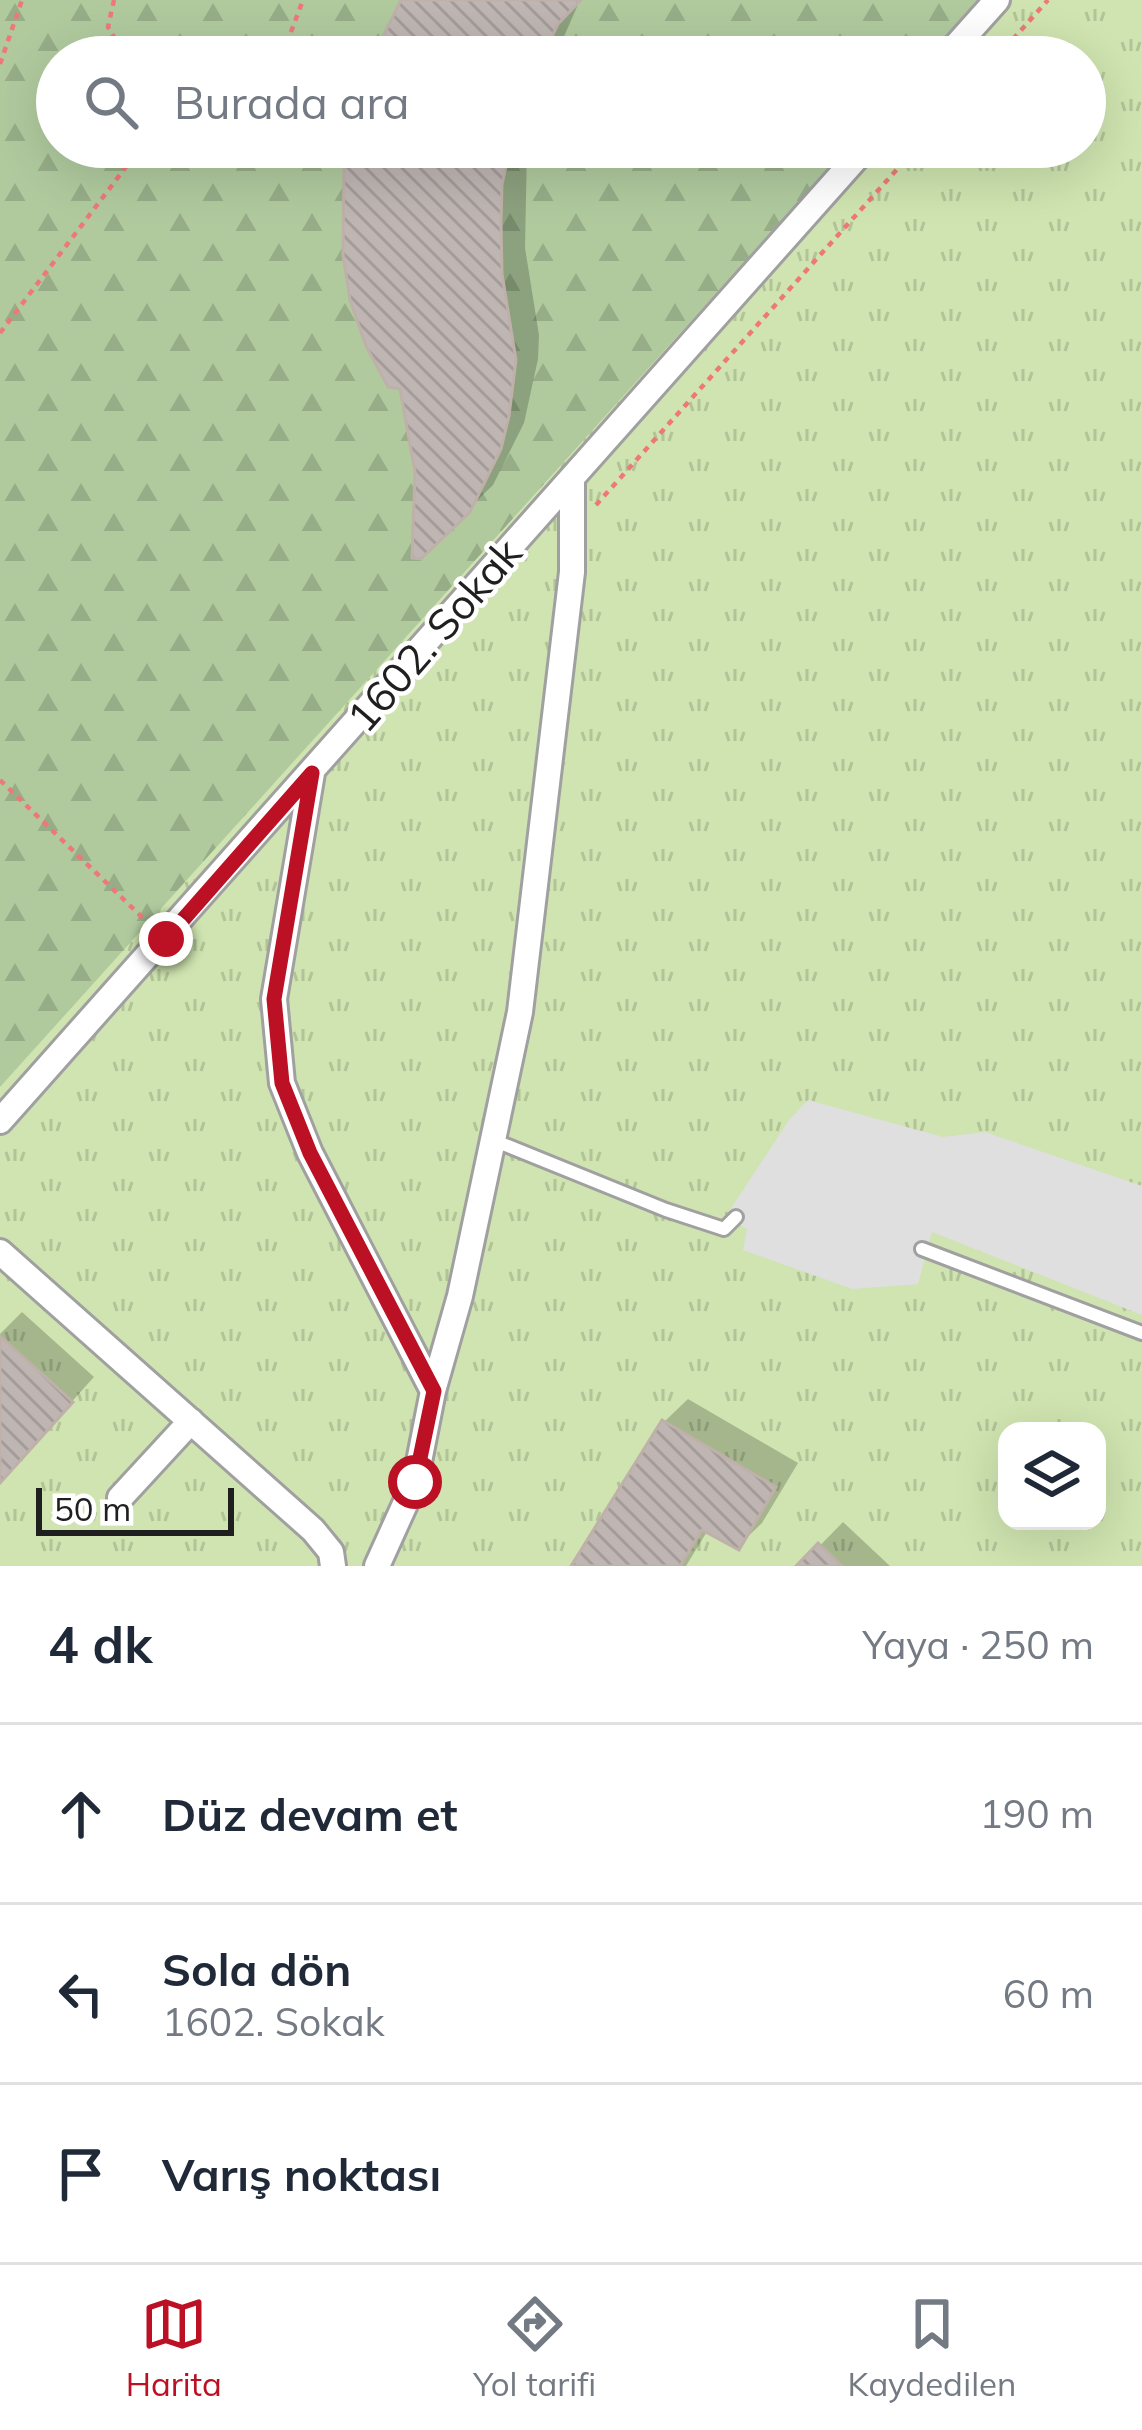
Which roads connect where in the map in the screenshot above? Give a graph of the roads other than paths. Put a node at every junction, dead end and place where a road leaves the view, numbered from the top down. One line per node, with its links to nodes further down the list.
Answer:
1 (997, 0): 2 (street)
2 (965, 36)
3 (847, 168): 4 (street, 1602. Sokak)
4 (572, 479): 5 (street, 1602. Sokak); 7 (street)
5 (312, 773): 6 (street, 1602. Sokak); 12 (street)
6 (0, 1120)
7 (493, 1140): 8 (lane); 12 (street)
8 (736, 1217)
9 (922, 1249): 11 (lane)
10 (0, 1252): 13 (street)
11 (1142, 1333)
12 (434, 1391): 16 (street)
13 (191, 1421): 14 (street); 15 (street)
14 (120, 1498)
15 (333, 1566)
16 (377, 1566)

